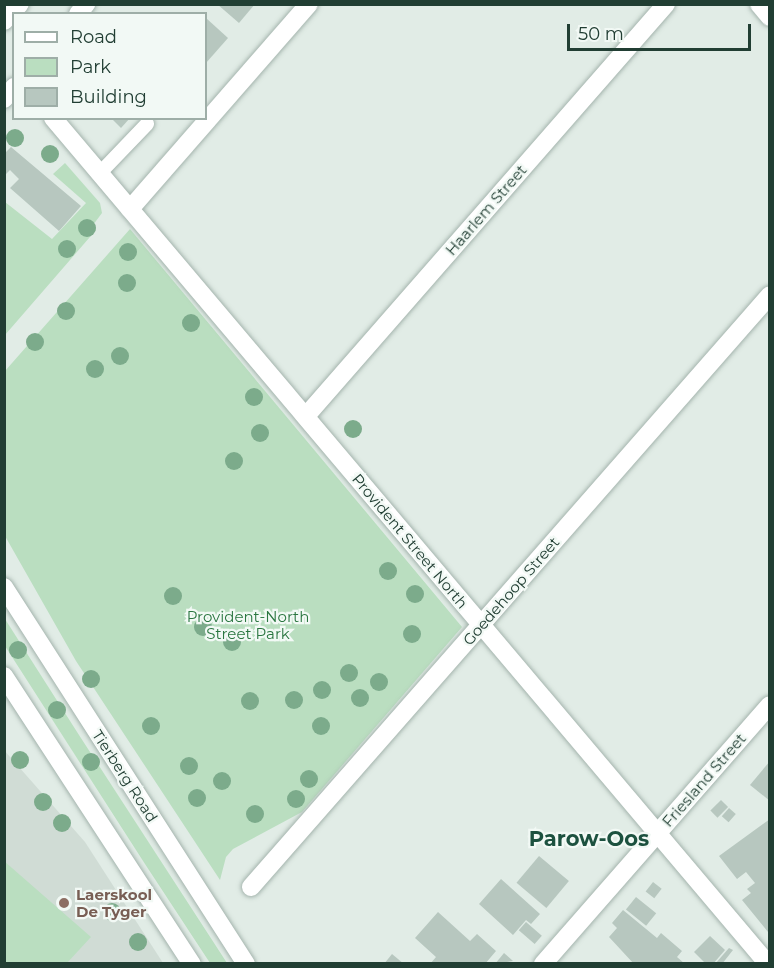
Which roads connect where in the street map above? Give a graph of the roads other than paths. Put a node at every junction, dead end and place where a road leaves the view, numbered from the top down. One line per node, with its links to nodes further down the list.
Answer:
1 (309, 4): 8 (street)
2 (666, 4): 10 (street, Haarlem Street)
3 (759, 4): 4 (street)
4 (770, 17)
5 (55, 120): 7 (street, Provident Street North)
6 (147, 124): 7 (lane)
7 (100, 173): 8 (street, Provident Street North)
8 (130, 209): 10 (street, Provident Street North)
9 (770, 295): 12 (street, Goedehoop Street)
10 (306, 416): 12 (street, Provident Street North)
11 (4, 587): 20 (street, Tierberg Road)
12 (480, 626): 17 (street, Provident Street North); 18 (street, Goedehoop Street)
13 (4, 676): 16 (street)
14 (4, 693): 16 (street)
15 (770, 705): 17 (street, Friesland Street)
16 (33, 717): 19 (street)
17 (658, 833): 21 (street, Friesland Street); 22 (street, Provident Street North)
18 (251, 887)
19 (192, 963)
20 (246, 963)
21 (543, 963)
22 (768, 963)

